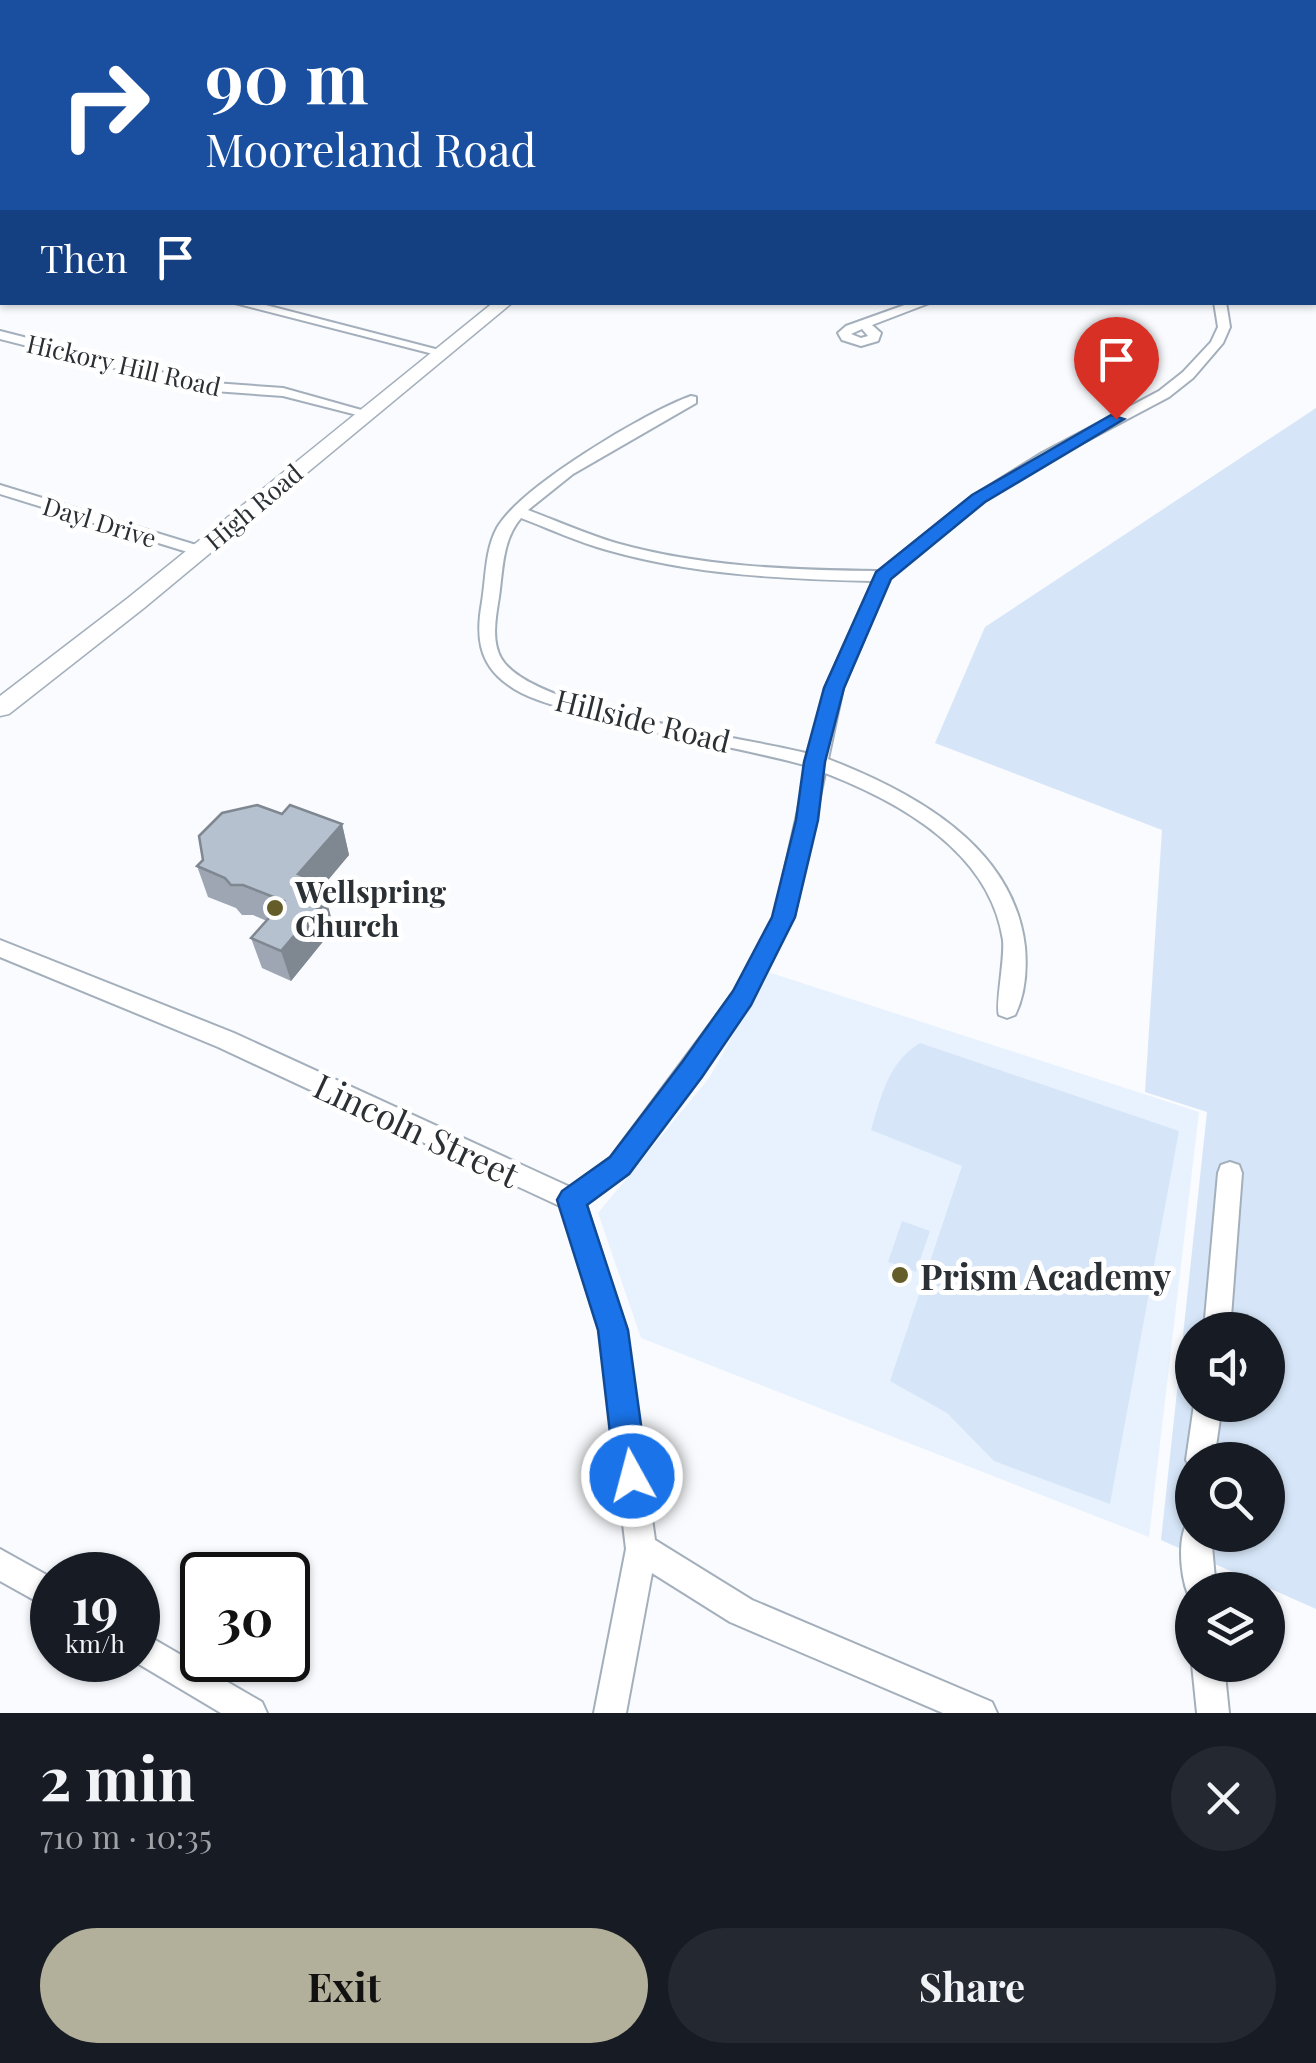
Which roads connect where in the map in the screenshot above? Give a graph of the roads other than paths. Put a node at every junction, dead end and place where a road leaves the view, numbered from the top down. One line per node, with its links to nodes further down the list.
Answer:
1 (249, 305): 7 (street)
2 (501, 305): 7 (main road, High Road)
3 (918, 305): 5 (street)
4 (1221, 305): 13 (street)
5 (864, 325)
6 (0, 335): 9 (street, Hickory Hill Road)
7 (441, 352): 9 (main road, High Road)
8 (691, 400): 11 (street, Hillside Road)
9 (365, 413): 12 (main road, High Road)
10 (0, 489): 12 (street, Dayl Drive)
11 (518, 512): 13 (street); 15 (street, Hillside Road)
12 (200, 551): 14 (main road, High Road)
13 (883, 576): 15 (street)
14 (0, 708)
15 (814, 762): 17 (street, Hillside Road); 19 (street)
16 (0, 948): 19 (street, Lincoln Street)
17 (1007, 1009)
18 (1230, 1173): 20 (street)
19 (572, 1200): 21 (street)
20 (1218, 1312)
21 (641, 1549): 27 (street); 28 (street)
22 (0, 1564): 23 (street)
23 (30, 1582)
24 (160, 1659): 26 (street)
25 (1209, 1682): 29 (street)
26 (250, 1713)
27 (610, 1713)
28 (980, 1713)
29 (1212, 1713)

